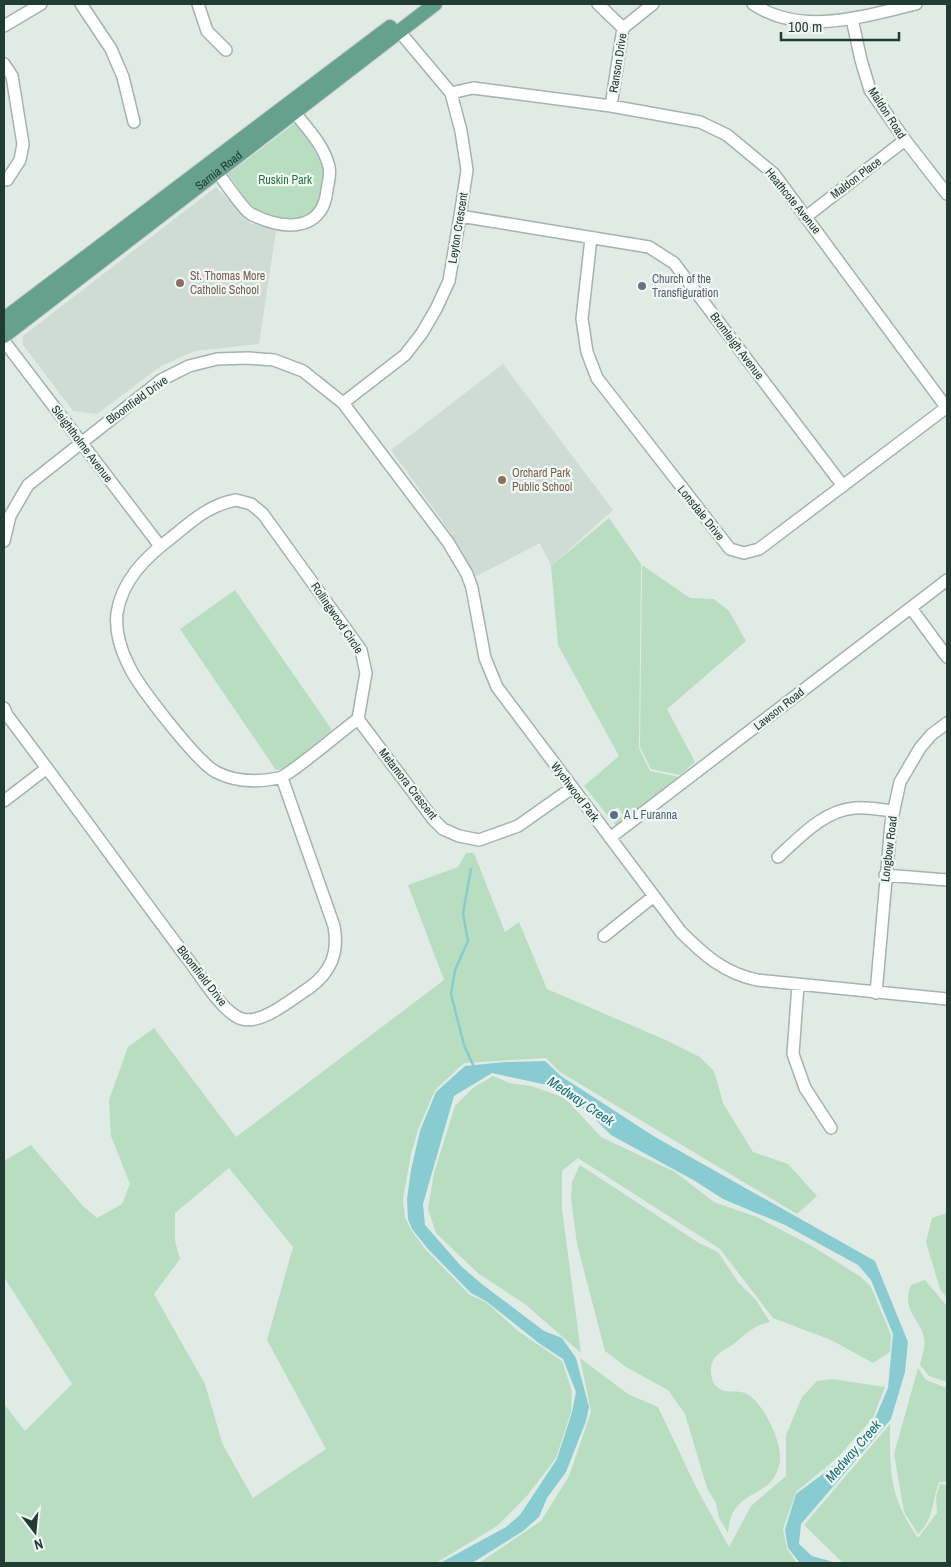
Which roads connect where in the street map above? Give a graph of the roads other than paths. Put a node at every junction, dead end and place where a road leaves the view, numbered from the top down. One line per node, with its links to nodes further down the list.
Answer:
1 (40, 4): 11 (street)
2 (81, 4): 19 (street)
3 (198, 4): 14 (street)
4 (419, 4): 18 (main road, Sarnia Road)
5 (435, 4): 13 (main road, Sarnia Road)
6 (598, 4): 12 (street)
7 (653, 4): 12 (street, Ranson Drive)
8 (753, 4): 10 (street)
9 (916, 4): 10 (street)
10 (852, 19): 20 (street, Maldon Road)
11 (4, 26)
12 (624, 28): 17 (street, Ranson Drive)
13 (399, 31): 16 (street, Leyton Crescent); 18 (main road, Sarnia Road)
14 (226, 50)
15 (4, 64): 22 (street)
16 (451, 93): 17 (street, Heathcote Avenue); 24 (street, Leyton Crescent)
17 (611, 106): 25 (street, Heathcote Avenue)
18 (291, 108): 21 (main road, Sarnia Road); 21 (street)
19 (134, 122)
20 (905, 140): 23 (street, Maldon Road); 25 (street, Maldon Place)
21 (214, 168): 27 (main road, Sarnia Road); 28 (main road, Sarnia Road)
22 (7, 180)
23 (947, 194)
24 (460, 216): 26 (street, Bromleigh Avenue); 30 (street, Leyton Crescent)
25 (806, 216): 31 (street, Heathcote Avenue)
26 (591, 238): 33 (street, Bromleigh Avenue); 33 (street, Lonsdale Drive)
27 (4, 319)
28 (4, 336)
29 (4, 341): 32 (street, Sleightholme Avenue)
30 (343, 403): 32 (street, Bloomfield Drive); 44 (street, Wychwood Park)
31 (947, 407): 33 (street, Lonsdale Drive)
32 (81, 443): 34 (street, Bloomfield Drive); 35 (street, Sleightholme Avenue)
33 (843, 486)
34 (4, 541)
35 (160, 546): 40 (street, Rollingwood Circle); 43 (street, Rollingwood Circle)
36 (947, 580): 37 (street, Lawson Road)
37 (911, 608): 38 (street); 47 (street, Lawson Road)
38 (947, 656)
39 (4, 708): 42 (street, Bloomfield Drive)
40 (358, 719): 43 (street); 44 (street, Metamora Crescent)
41 (947, 723): 46 (street, Longbow Road)
42 (47, 768): 43 (street, Bloomfield Drive); 45 (street)
43 (282, 778)
44 (572, 788): 47 (street, Wychwood Park)
45 (4, 801)
46 (894, 811): 48 (street); 49 (street, Longbow Road)
47 (610, 838): 51 (street, Wychwood Park)
48 (778, 857)
49 (886, 875): 50 (street); 54 (street, Longbow Road)
50 (947, 880)
51 (654, 896): 52 (street); 53 (street, Wychwood Park)
52 (604, 936)
53 (798, 985): 54 (street, Wychwood Park); 56 (street)
54 (876, 993): 55 (street, Wychwood Park)
55 (947, 999)
56 (831, 1128)

